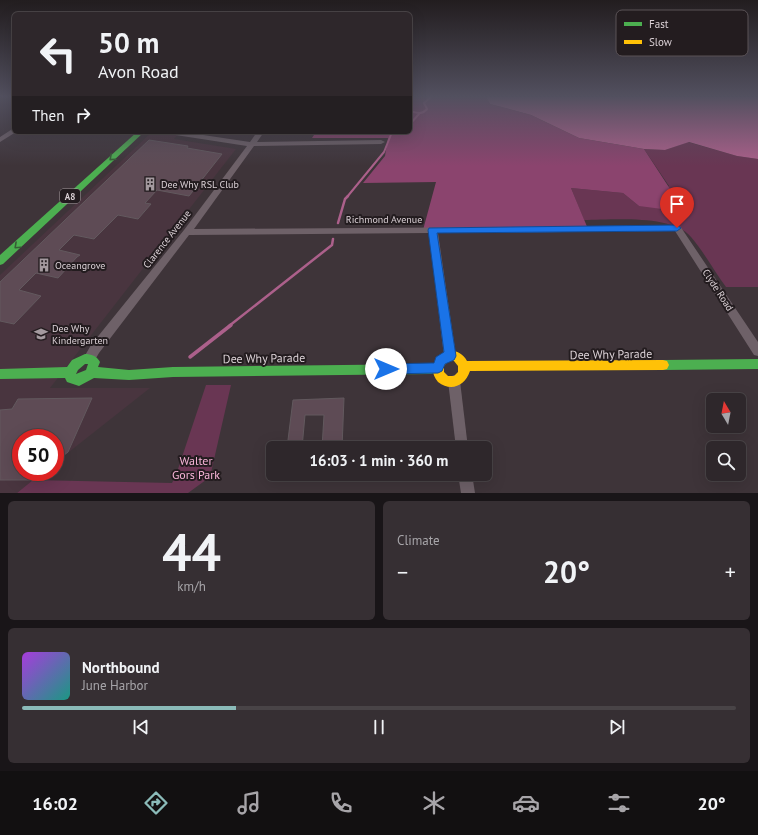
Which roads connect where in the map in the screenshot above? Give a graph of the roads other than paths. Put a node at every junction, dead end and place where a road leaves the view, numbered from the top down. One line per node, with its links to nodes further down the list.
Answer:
1 (12, 131): 6 (street)
2 (128, 134): 9 (main road, A8)
3 (140, 134): 13 (main road, A8, one-way to 13)
4 (183, 134): 8 (street)
5 (259, 134): 8 (street, Clarence Avenue)
6 (0, 140)
7 (381, 142): 8 (street)
8 (251, 144): 12 (street, Clarence Avenue)
9 (25, 225)
10 (677, 228): 11 (street, Richmond Avenue); 14 (street, Clyde Road)
11 (433, 230): 12 (street, Richmond Avenue); 15 (street)
12 (186, 232): 16 (street, Clarence Avenue)
13 (0, 262)
14 (758, 351)
15 (450, 356): 18 (main road); 19 (main road)
16 (89, 359): 20 (main road); 21 (main road)
17 (758, 364): 18 (main road, Dee Why Parade)
18 (464, 366): 23 (main road)
19 (438, 367): 21 (main road, Dee Why Parade); 23 (main road)
20 (70, 372): 21 (main road); 22 (main road)
21 (92, 372)
22 (0, 374)
23 (454, 382): 24 (street)
24 (461, 441)
25 (466, 481): 26 (street)
26 (468, 493)

